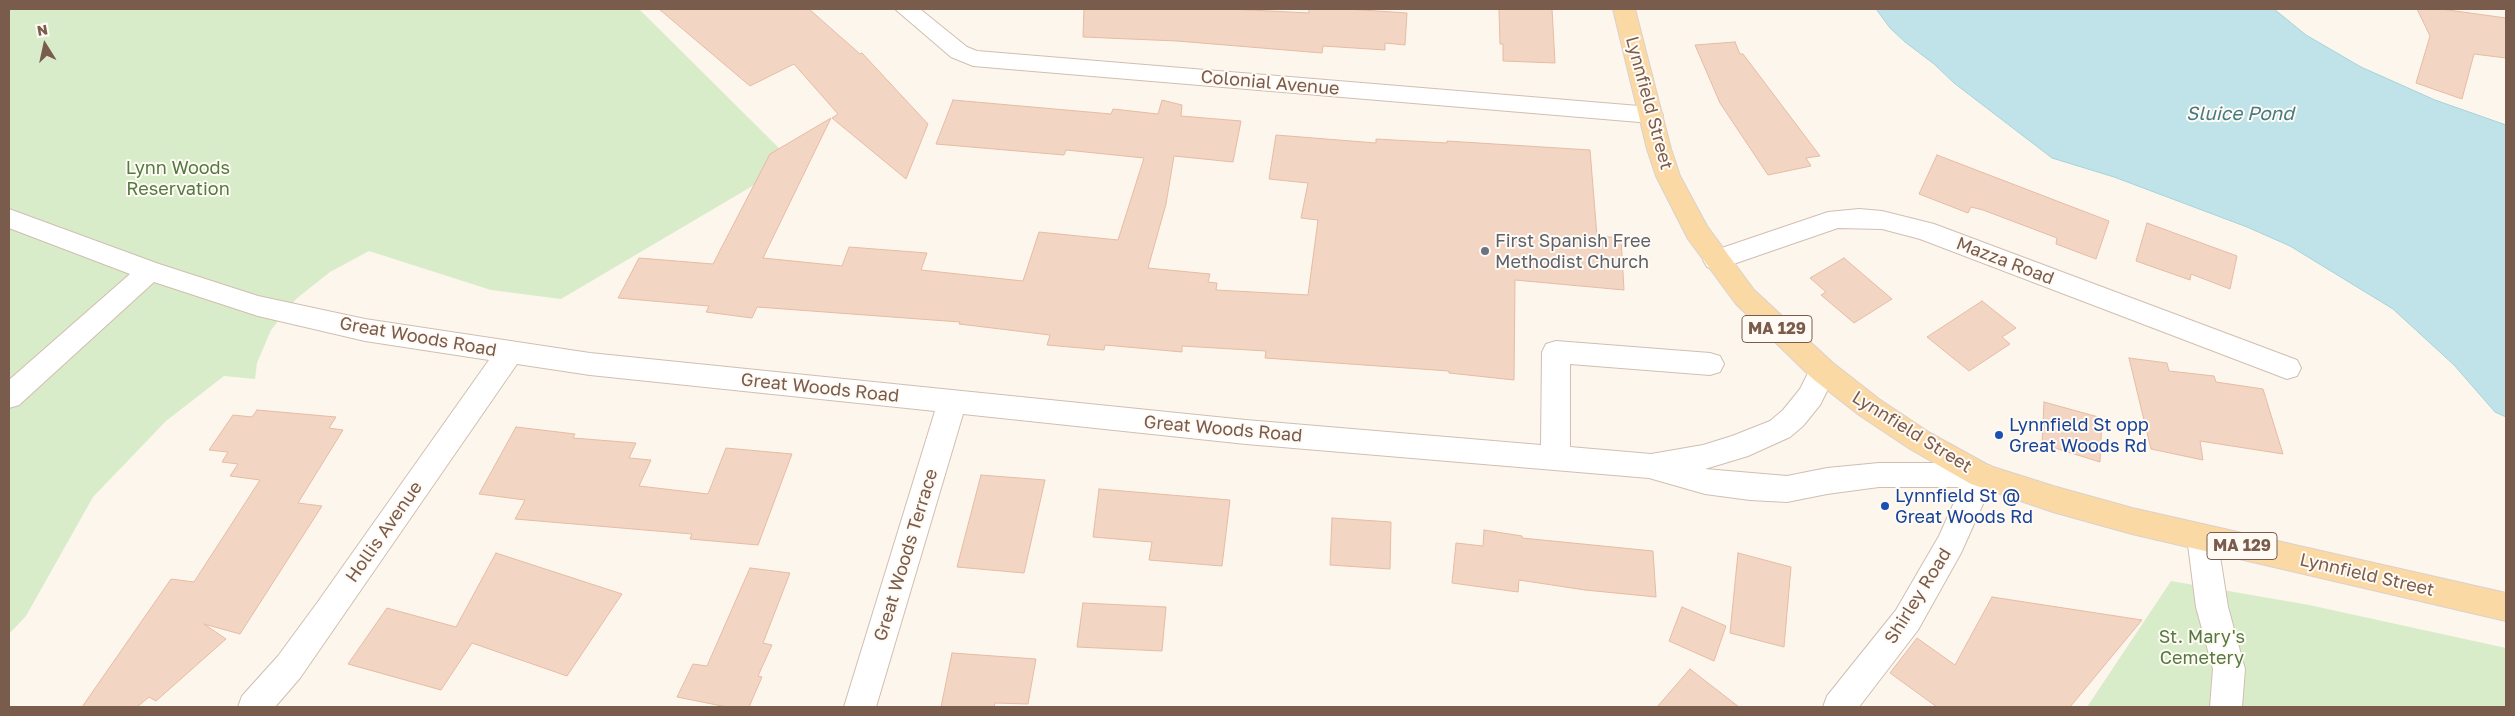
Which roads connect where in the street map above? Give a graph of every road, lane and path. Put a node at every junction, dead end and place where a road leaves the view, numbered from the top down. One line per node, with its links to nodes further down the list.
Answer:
1 (906, 9): 3 (street, Colonial Avenue)
2 (1624, 9): 3 (main road, Lynnfield Street / MA 129)
3 (1651, 115): 5 (main road, Lynnfield Street / MA 129)
4 (9, 218): 6 (street, Great Woods Road)
5 (1716, 260): 9 (street, Mazza Road); 10 (main road, Lynnfield Street / MA 129)
6 (150, 271): 7 (street, Great Woods Road); 11 (street)
7 (509, 353): 12 (street, Great Woods Road); 18 (street, Hollis Avenue)
8 (1710, 364): 13 (street)
9 (2287, 368)
10 (1823, 371): 14 (street, Great Woods Road); 15 (main road, Lynnfield Street / MA 129)
11 (9, 397)
12 (952, 402): 13 (street, Great Woods Road); 19 (street, Great Woods Terrace)
13 (1556, 458): 14 (street, Great Woods Road)
14 (1649, 466): 15 (street, Great Woods Road)
15 (1981, 475): 16 (main road, Lynnfield Street / MA 129); 20 (street, Shirley Road)
16 (2202, 537): 17 (main road, Lynnfield Street / MA 129); 21 (street)
17 (2506, 607)
18 (254, 707)
19 (860, 707)
20 (1839, 707)
21 (2226, 707)

